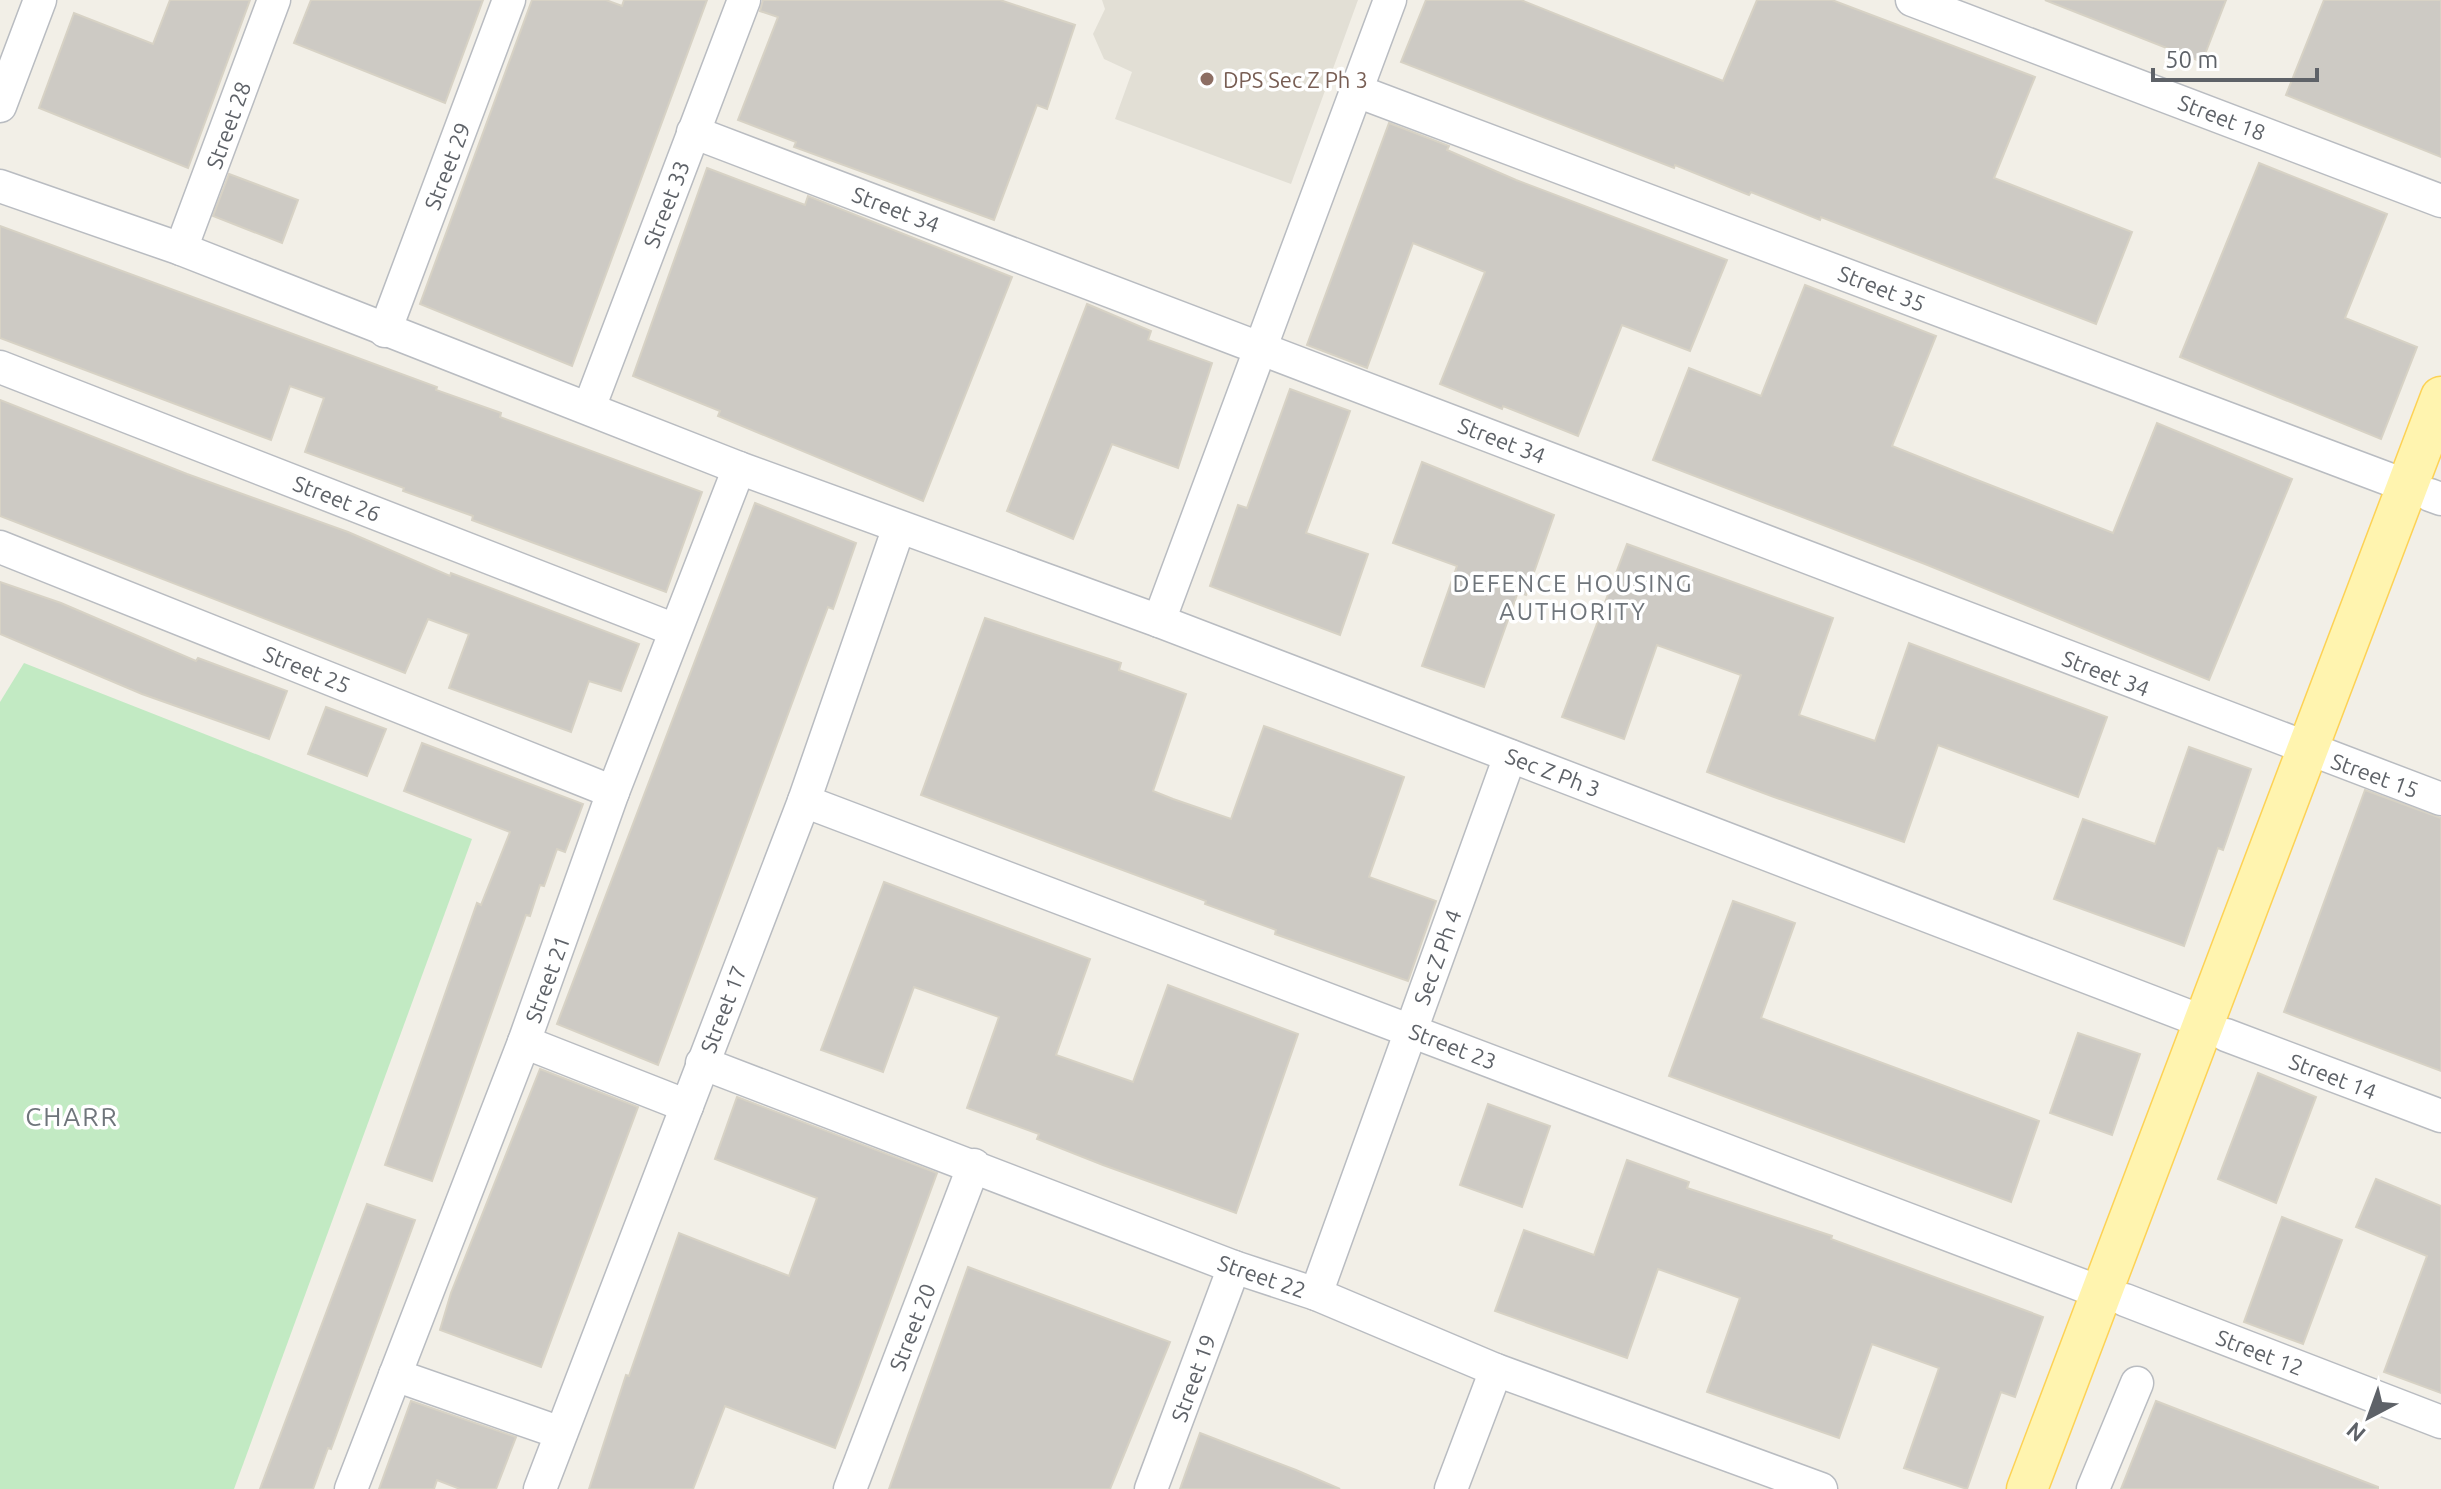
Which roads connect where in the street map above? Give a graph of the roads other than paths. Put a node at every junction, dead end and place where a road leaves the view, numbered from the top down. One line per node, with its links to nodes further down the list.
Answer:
1 (40, 0): 8 (street)
2 (274, 0): 12 (street, Street 28)
3 (509, 0): 13 (street, Street 29)
4 (744, 0): 9 (street, Street 33)
5 (1390, 0): 7 (street)
6 (1912, 0): 11 (street, Street 18)
7 (1357, 91): 14 (street); 19 (street, Street 35)
8 (0, 106)
9 (693, 132): 14 (street, Street 34); 17 (street, Street 33)
10 (0, 186): 12 (street, Sec Z Ph 3)
11 (2441, 201)
12 (181, 249): 13 (street, Sec Z Ph 3)
13 (385, 331): 17 (street, Sec Z Ph 3)
14 (1260, 347): 22 (street); 24 (street, Street 34)
15 (0, 367): 23 (street, Street 26)
16 (2441, 397): 19 (main road)
17 (589, 408): 18 (street, Sec Z Ph 3)
18 (739, 468): 20 (street, Sec Z Ph 3); 23 (street, Street 21)
19 (2430, 487): 24 (main road)
20 (899, 527): 22 (street, Sec Z Ph 3); 28 (street, Street 17)
21 (0, 547): 26 (street, Street 25)
22 (1159, 621): 25 (street, Sec Z Ph 3)
23 (675, 630): 26 (street, Street 21)
24 (2320, 755): 27 (street, Street 15); 29 (main road)
25 (1510, 756): 29 (street, Sec Z Ph 3); 30 (street, Sec Z Ph 4)
26 (613, 792): 31 (street, Street 21)
27 (2441, 799)
28 (804, 801): 30 (street, Street 23); 32 (street, Street 17)
29 (2215, 1028): 34 (street, Street 14); 38 (main road)
30 (1411, 1030): 37 (street, Sec Z Ph 4); 38 (street, Street 23)
31 (524, 1042): 33 (street); 40 (street, Street 21)
32 (702, 1063): 33 (street, Street 17); 35 (street, Street 22)
33 (687, 1106): 43 (street, Street 17)
34 (2441, 1116)
35 (974, 1165): 36 (street, Street 22); 46 (street, Street 20)
36 (1234, 1267): 37 (street, Street 22); 47 (street, Street 19)
37 (1316, 1294): 39 (street, Street 22)
38 (2113, 1297): 42 (street, Street 12); 50 (main road); 51 (main road)
39 (1496, 1370): 48 (street); 49 (street, Street 22)
40 (395, 1375): 43 (street); 44 (street, Street 21)
41 (2137, 1383): 52 (street)
42 (2441, 1422)
43 (561, 1433): 45 (street, Street 17)
44 (351, 1489)
45 (540, 1489)
46 (850, 1489)
47 (1151, 1489)
48 (1451, 1489)
49 (1821, 1489)
50 (2027, 1489)
51 (2054, 1489)
52 (2093, 1489)

